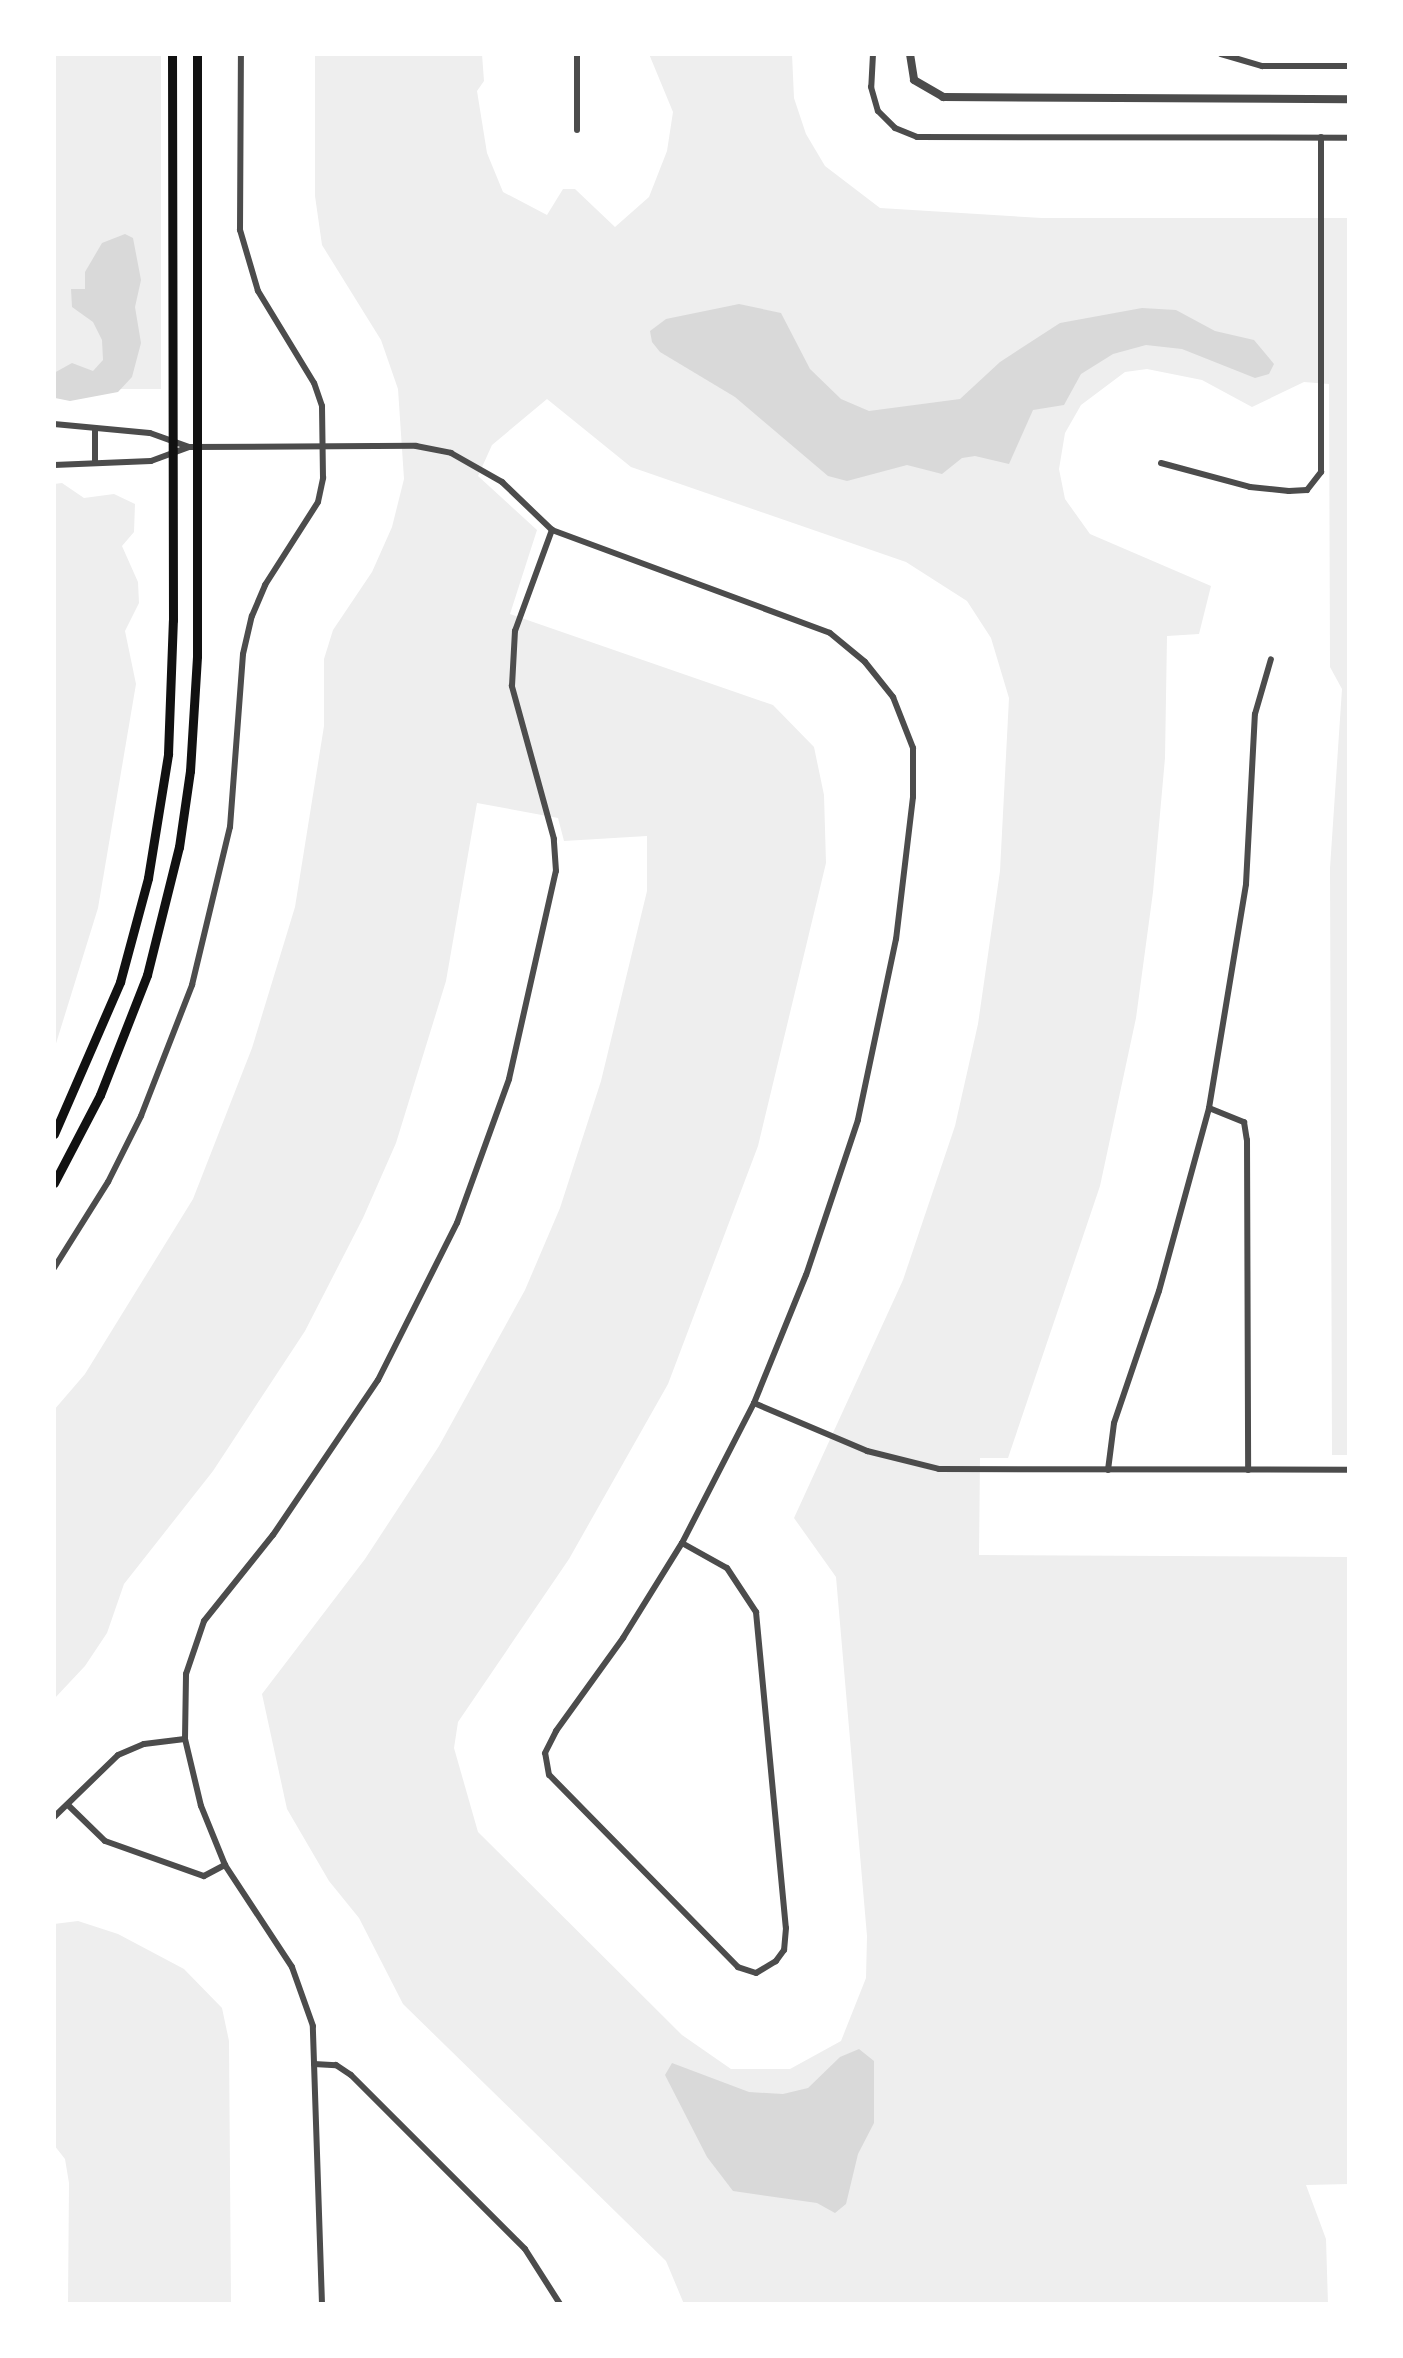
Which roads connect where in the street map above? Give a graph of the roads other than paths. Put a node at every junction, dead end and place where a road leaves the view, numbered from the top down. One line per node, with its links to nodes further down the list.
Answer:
1 (172, 54): 15 (main road)
2 (197, 54): 16 (main road)
3 (241, 54): 17 (street)
4 (577, 54): 10 (street)
5 (873, 54): 11 (street)
6 (910, 54): 9 (street)
7 (1221, 54): 8 (street)
8 (1349, 66)
9 (1349, 99)
10 (577, 130)
11 (1321, 137): 12 (street); 20 (street)
12 (1349, 138)
13 (54, 424): 14 (street)
14 (95, 429): 15 (street); 19 (street)
15 (172, 441): 16 (street); 18 (main road)
16 (193, 447): 17 (street); 18 (street); 26 (main road)
17 (323, 447): 22 (street); 27 (street)
18 (171, 454): 19 (street); 25 (main road)
19 (95, 463): 21 (street)
20 (1161, 463)
21 (54, 465)
22 (552, 530): 28 (street); 33 (street)
23 (1271, 659): 24 (street)
24 (1209, 1108): 29 (street); 30 (street)
25 (54, 1134)
26 (54, 1183)
27 (54, 1268)
28 (754, 1403): 29 (street); 32 (street)
29 (1108, 1470): 30 (street)
30 (1248, 1470): 31 (street)
31 (1349, 1470)
32 (682, 1543): 32 (street)
33 (185, 1739): 34 (street); 36 (street)
34 (69, 1806): 35 (street); 36 (street)
35 (54, 1817)
36 (225, 1865): 37 (street)
37 (314, 2064): 38 (street); 39 (street)
38 (322, 2304)
39 (560, 2304)

